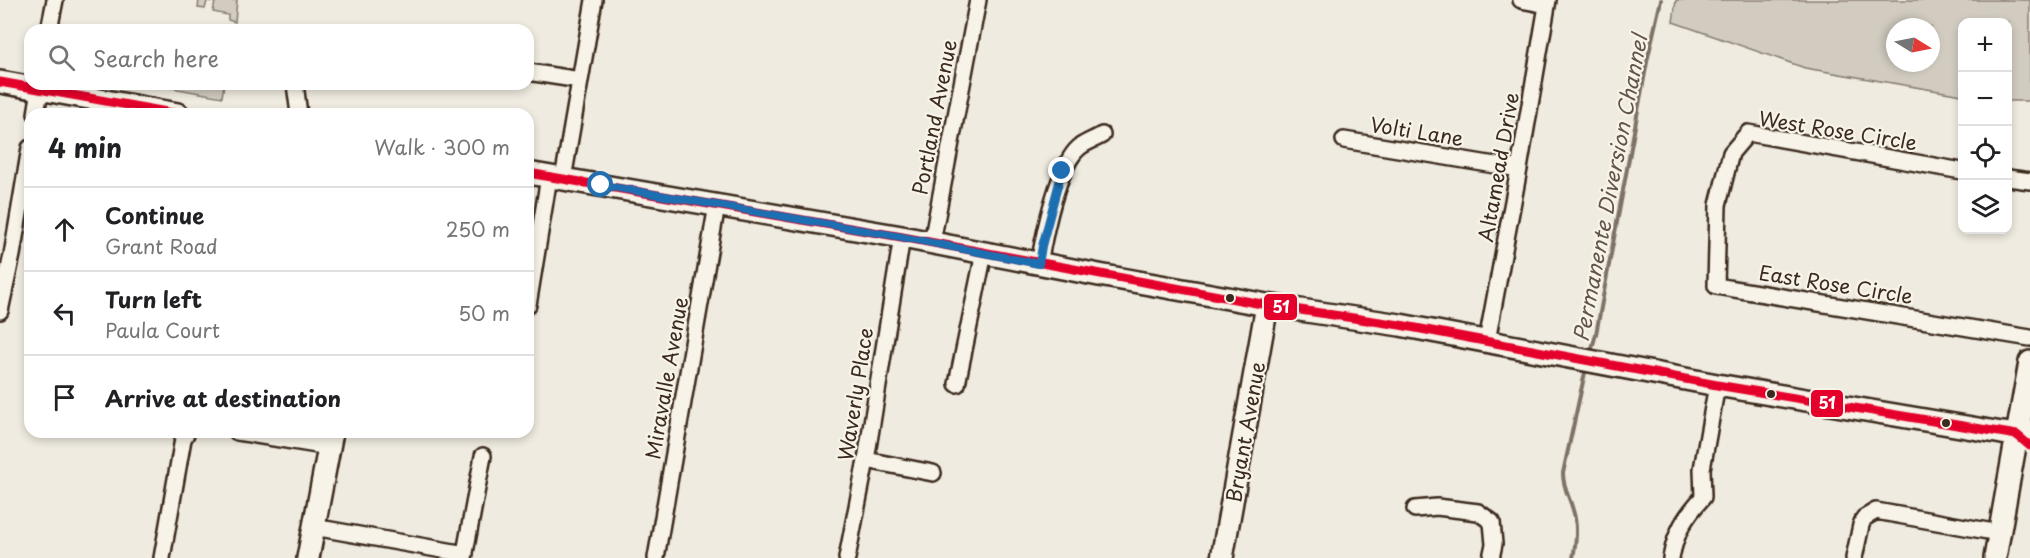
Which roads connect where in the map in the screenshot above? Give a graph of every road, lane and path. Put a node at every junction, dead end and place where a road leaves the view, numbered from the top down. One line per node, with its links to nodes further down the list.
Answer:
1 (55, 0): 6 (street)
2 (594, 0): 8 (street)
3 (978, 0): 29 (street, Portland Avenue)
4 (1521, 0): 5 (street)
5 (1547, 2): 19 (street, Altamead Drive)
6 (51, 24)
7 (534, 73): 8 (street)
8 (580, 80): 22 (street)
9 (0, 82): 10 (main road)
10 (24, 84)
11 (39, 90): 14 (street)
12 (60, 90): 15 (main road)
13 (296, 90): 16 (street)
14 (37, 108)
15 (148, 108)
16 (298, 108)
17 (1102, 135): 31 (street)
18 (1344, 140): 19 (street, Volti Lane)
19 (1520, 169): 36 (street, Altamead Drive)
20 (1958, 170): 27 (street, West Rose Circle)
21 (534, 174): 22 (main road)
22 (556, 178): 26 (main road); 32 (street)
23 (2012, 179): 24 (street)
24 (2030, 181)
25 (24, 184): 34 (street)
26 (717, 205): 28 (main road); 52 (street, Miravalle Avenue)
27 (1718, 205): 35 (street, East Rose Circle)
28 (902, 237): 29 (main road); 44 (street, Waverly Place)
29 (932, 242): 30 (main road)
30 (984, 253): 31 (main road); 38 (street)
31 (1039, 264): 33 (main road)
32 (534, 278)
33 (1267, 305): 36 (main road); 54 (main road, Bryant Avenue)
34 (0, 311)
35 (2030, 338)
36 (1487, 341): 39 (main road)
37 (2030, 362): 40 (main road)
38 (957, 384)
39 (1717, 385): 40 (main road); 56 (street)
40 (2026, 437): 48 (main road)
41 (184, 438): 50 (street)
42 (331, 439): 47 (main road)
43 (483, 456): 49 (street)
44 (866, 460): 45 (street); 53 (street, Waverly Place)
45 (933, 473)
46 (1415, 509): 55 (street)
47 (314, 527): 49 (street); 51 (main road)
48 (1999, 533): 57 (street); 58 (main road)
49 (465, 556)
50 (162, 558)
51 (308, 558)
52 (656, 558)
53 (847, 558)
54 (1222, 558)
55 (1491, 558)
56 (1671, 558)
57 (1854, 558)
58 (1995, 558)

